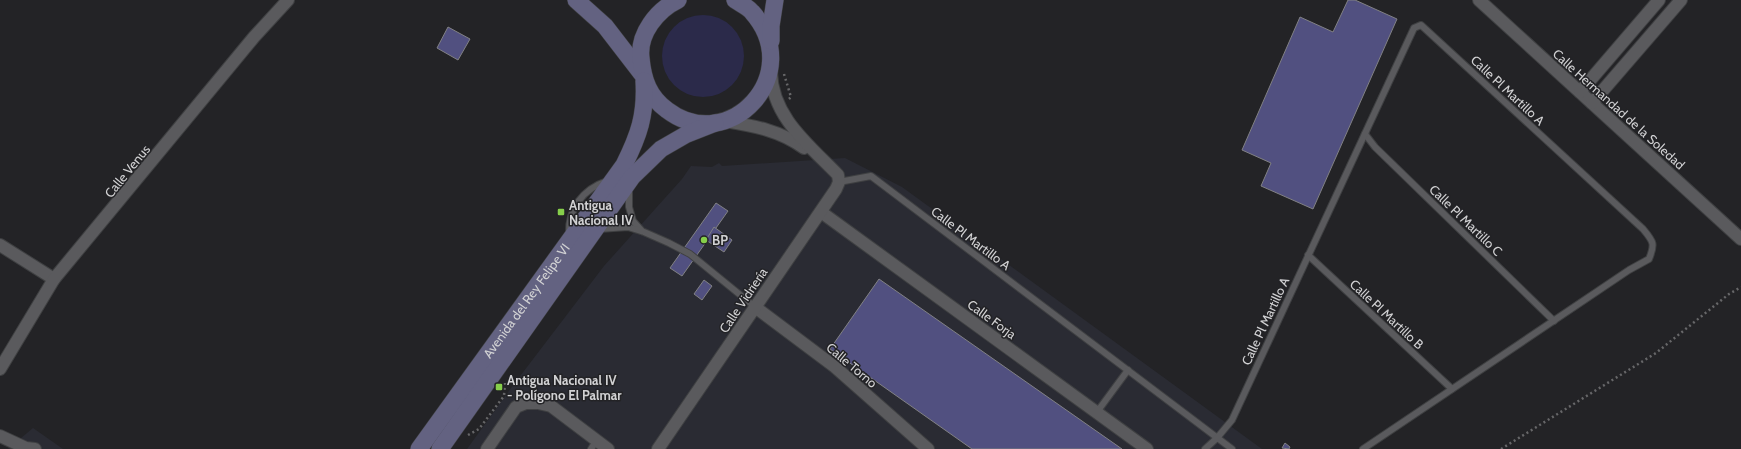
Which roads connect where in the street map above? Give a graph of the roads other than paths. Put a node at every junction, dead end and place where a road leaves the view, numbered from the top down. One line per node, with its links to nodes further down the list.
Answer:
1 (288, 0): 24 (street, Calle Venus)
2 (576, 0): 10 (main road)
3 (678, 0): 10 (main road, Avenida del Rey Felipe VI)
4 (735, 0): 9 (main road)
5 (775, 0): 9 (main road)
6 (1479, 0): 11 (street, Calle Hermandad de la Soledad)
7 (1659, 0): 11 (street)
8 (1681, 0): 12 (street)
9 (771, 57): 13 (main road, Avenida del Rey Felipe VI); 15 (street)
10 (643, 78): 13 (main road); 37 (main road, Avenida del Rey Felipe VI)
11 (1580, 92): 12 (street, Calle Hermandad de la Soledad)
12 (1592, 103): 21 (street, Calle Hermandad de la Soledad)
13 (720, 122): 15 (street); 16 (main road, Avenida del Rey Felipe VI)
14 (1364, 134): 23 (lane, Calle Pl Martillo A); 26 (lane, Calle Pl Martillo C); 26 (lane, Calle Pl Martillo A)
15 (829, 166): 17 (street)
16 (632, 177): 19 (main road, Avenida del Rey Felipe VI); 20 (lane)
17 (839, 182): 18 (street, Calle Vidriería); 28 (lane, Calle Pl Martillo A)
18 (821, 212): 25 (street, Calle Vidriería); 32 (street, Calle Forja)
19 (596, 230): 20 (lane); 29 (main road, Avenida del Rey Felipe VI)
20 (644, 232): 25 (lane)
21 (1741, 239)
22 (0, 245): 24 (street)
23 (1308, 255): 30 (lane, Calle Pl Martillo B); 34 (lane, Calle Pl Martillo A)
24 (54, 279): 27 (street, Calle Venus)
25 (755, 307): 41 (street, Calle Vidriería); 42 (street, Calle Torno)
26 (1554, 321): 30 (lane, Calle Pl Martillo A)
27 (0, 369)
28 (1128, 370): 32 (lane); 34 (lane, Calle Pl Martillo A)
29 (491, 377): 31 (lane); 38 (main road, Avenida del Rey Felipe VI)
30 (1452, 389): 46 (lane, Calle Pl Martillo A)
31 (489, 394)
32 (1097, 412): 43 (street, Calle Forja)
33 (0, 436): 36 (street)
34 (1217, 438): 44 (lane, Calle Pl Martillo A); 45 (lane, Calle Pl Martillo A)
35 (594, 445): 39 (street); 40 (street)
36 (35, 449)
37 (419, 449)
38 (440, 449)
39 (487, 449)
40 (608, 449)
41 (658, 449)
42 (928, 449)
43 (1147, 449)
44 (1205, 449)
45 (1232, 449)
46 (1363, 449)

